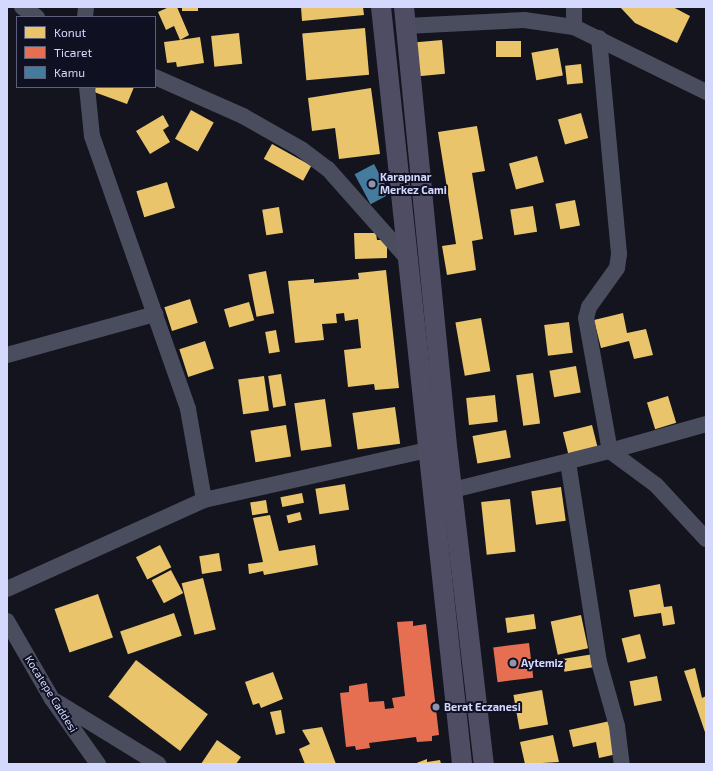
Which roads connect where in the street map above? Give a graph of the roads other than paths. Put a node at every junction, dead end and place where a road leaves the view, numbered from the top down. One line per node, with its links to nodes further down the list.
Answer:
1 (22, 7): 4 (street)
2 (381, 7): 11 (main road)
3 (574, 7): 6 (street)
4 (36, 16)
5 (405, 17): 6 (street); 15 (main road)
6 (574, 27): 7 (street)
7 (599, 38): 10 (street); 17 (street)
8 (156, 77): 11 (street)
9 (87, 88): 12 (street)
10 (706, 92)
11 (407, 258): 16 (main road)
12 (155, 314): 13 (street); 21 (street)
13 (7, 354)
14 (706, 424): 17 (street)
15 (447, 446): 16 (main road); 19 (main road)
16 (427, 450): 20 (main road); 21 (street)
17 (610, 451): 18 (street); 22 (street)
18 (568, 462): 19 (street); 30 (street)
19 (452, 490): 20 (main road); 29 (main road)
20 (432, 494): 28 (main road)
21 (204, 500): 23 (street)
22 (703, 532)
23 (7, 589)
24 (7, 621): 25 (street, Kocatepe Caddesi)
25 (52, 699): 26 (street, Kocatepe Caddesi); 27 (street)
26 (98, 764)
27 (158, 764)
28 (462, 764)
29 (484, 764)
30 (622, 764)

